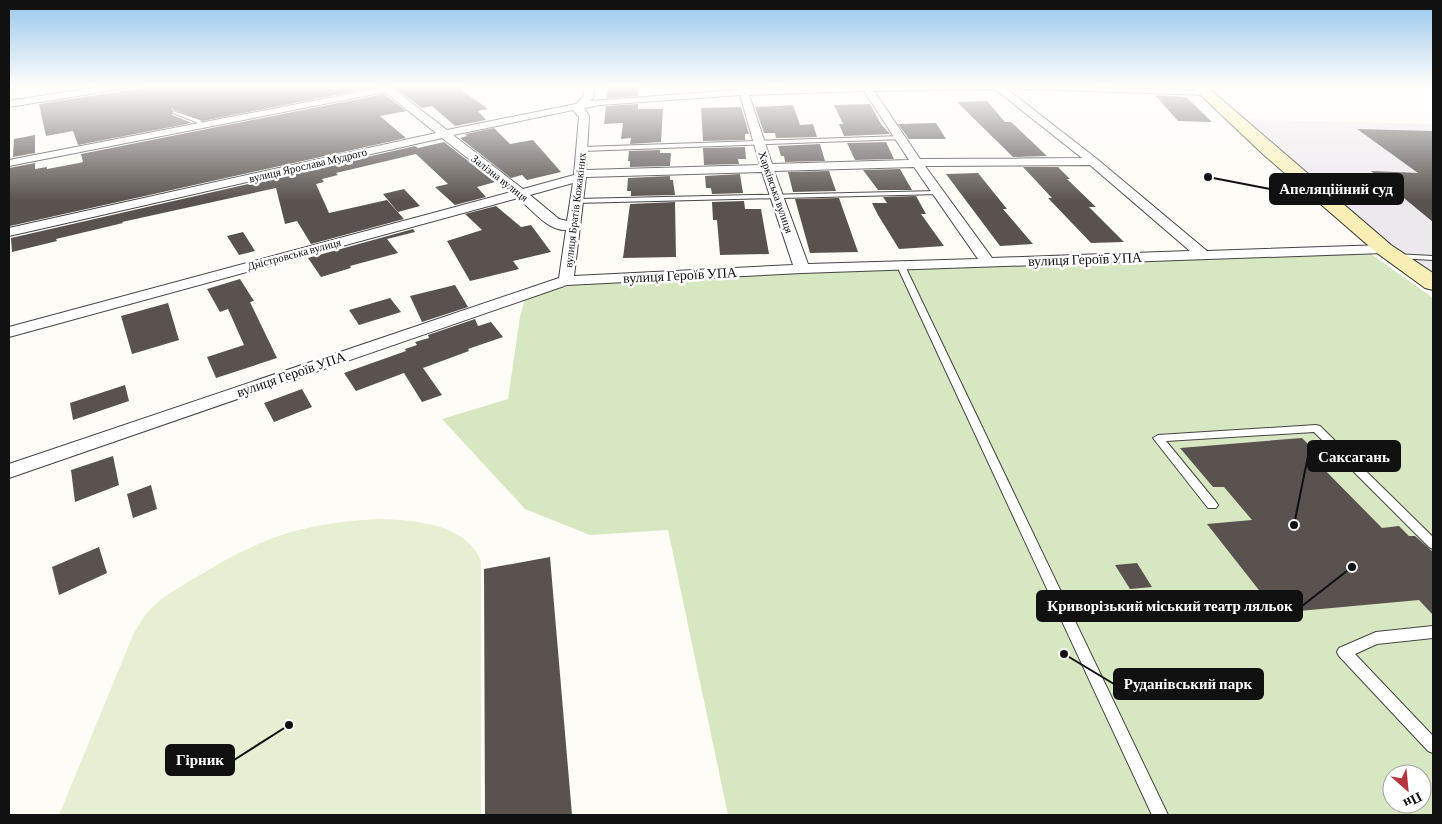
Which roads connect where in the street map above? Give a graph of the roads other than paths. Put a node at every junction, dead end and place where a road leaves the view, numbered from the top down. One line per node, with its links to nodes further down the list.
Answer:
1 (208, 124): 9 (street)
2 (432, 124): 10 (street, Залізна вулиця)
3 (489, 124): 10 (street, вулиця Ярослава Мудрого)
4 (583, 124): 13 (street, вулиця Братів Кожакіних)
5 (754, 124): 12 (street, Харківська вулиця)
6 (892, 124): 11 (street)
7 (1047, 124): 14 (street)
8 (1243, 124): 25 (street)
9 (201, 126): 15 (street)
10 (444, 134): 19 (street, Залізна вулиця); 24 (street, вулиця Ярослава Мудрого)
11 (901, 138): 12 (lane); 16 (street)
12 (759, 143): 13 (lane); 17 (street, Харківська вулиця)
13 (582, 149): 18 (street, вулиця Братів Кожакіних)
14 (1093, 161): 16 (street, Дністровська вулиця); 26 (street)
15 (9, 163)
16 (917, 163): 17 (street, Дністровська вулиця); 20 (street)
17 (767, 168): 18 (street, Дністровська вулиця); 21 (street, Харківська вулиця)
18 (580, 175): 19 (street, Дністровська вулиця); 22 (street, вулиця Братів Кожакіних)
19 (519, 192): 23 (street, Залізна вулиця); 33 (street, Дністровська вулиця)
20 (938, 193): 21 (lane); 28 (street)
21 (777, 196): 22 (lane); 30 (street, Харківська вулиця)
22 (576, 201): 23 (street, вулиця Братів Кожакіних)
23 (572, 226): 31 (street, вулиця Братів Кожакіних)
24 (9, 232)
25 (1389, 252): 26 (street, вулиця Героїв УПА); 27 (lane); 32 (street)
26 (1202, 254): 28 (street, вулиця Героїв УПА)
27 (1433, 258)
28 (988, 263): 29 (street, вулиця Героїв УПА)
29 (901, 266): 30 (street, вулиця Героїв УПА); 39 (lane)
30 (802, 269): 31 (street, вулиця Героїв УПА)
31 (566, 281): 34 (street, вулиця Героїв УПА)
32 (1433, 283)
33 (9, 332)
34 (9, 471)
35 (1212, 505): 36 (lane)
36 (1433, 544)
37 (1433, 632): 38 (lane)
38 (1433, 746)
39 (1160, 815)

